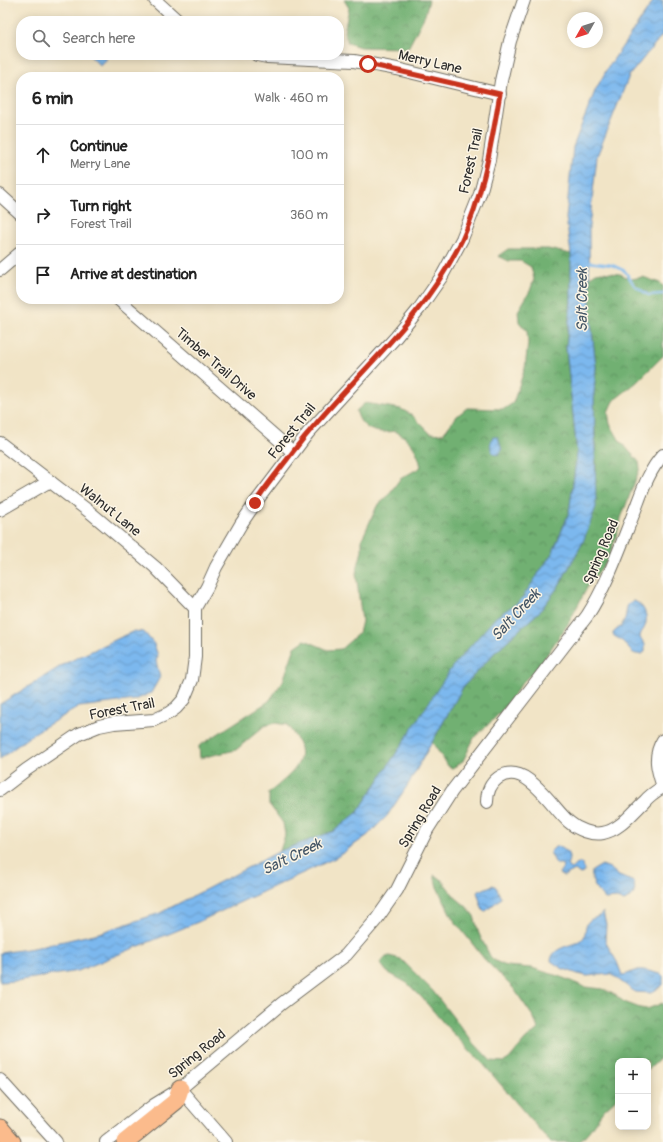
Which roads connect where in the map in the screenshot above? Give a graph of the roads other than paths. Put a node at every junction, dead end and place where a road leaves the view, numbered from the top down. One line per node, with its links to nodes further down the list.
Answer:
1 (155, 0): 3 (street)
2 (524, 0): 5 (street, Forest Trail)
3 (173, 16)
4 (332, 60): 5 (street, Merry Lane)
5 (500, 94): 12 (street, Forest Trail)
6 (0, 195): 7 (street)
7 (16, 209)
8 (16, 256): 9 (street)
9 (0, 270)
10 (124, 304): 12 (street, Timber Trail Drive)
11 (0, 443): 14 (street, Walnut Lane)
12 (293, 452): 16 (street, Forest Trail)
13 (663, 455): 22 (street, Spring Road)
14 (50, 481): 15 (street); 16 (street, Walnut Lane)
15 (0, 510)
16 (195, 608): 19 (street, Forest Trail)
17 (663, 740): 18 (street)
18 (663, 787): 20 (street)
19 (0, 790)
20 (488, 802)
21 (0, 1080): 26 (street)
22 (180, 1088): 24 (highway); 28 (street)
23 (0, 1128): 25 (highway)
24 (125, 1135): 27 (street)
25 (12, 1142)
26 (56, 1142)
27 (106, 1142)
28 (226, 1142)

